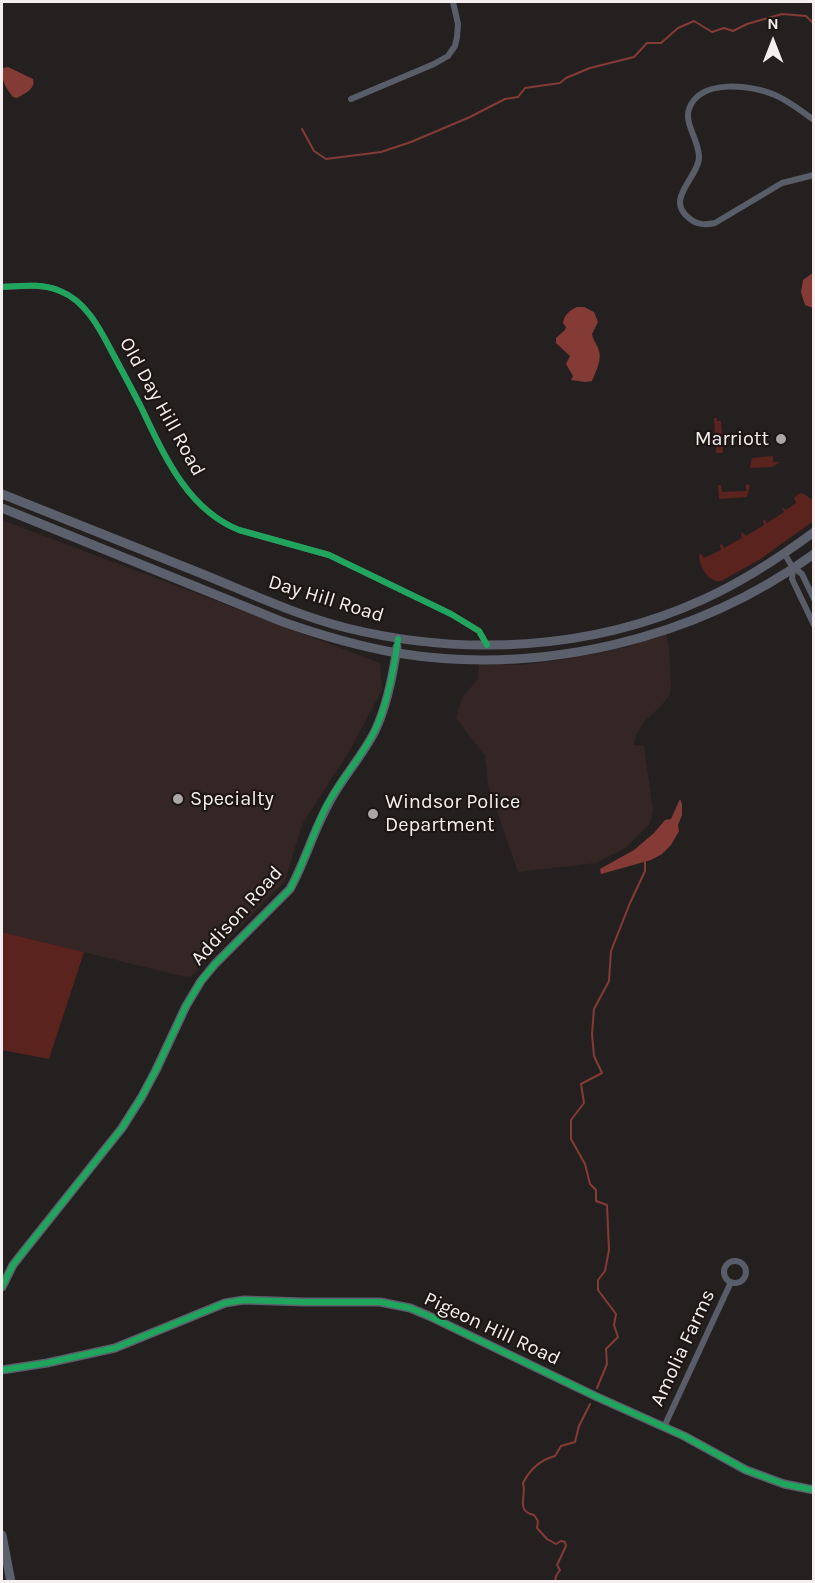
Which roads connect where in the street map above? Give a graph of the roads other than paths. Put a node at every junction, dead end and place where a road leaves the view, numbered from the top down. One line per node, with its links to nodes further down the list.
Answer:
1 (453, 2): 2 (street)
2 (351, 99)
3 (813, 120): 4 (street)
4 (813, 176)
5 (2, 287): 22 (street, Old Day Hill Road)
6 (2, 494): 7 (main road, Day Hill Road)
7 (19, 501): 9 (main road); 11 (main road, Day Hill Road)
8 (2, 508): 9 (main road, Day Hill Road)
9 (15, 514): 14 (main road, Day Hill Road)
10 (813, 532): 12 (main road, Day Hill Road)
11 (133, 546): 14 (main road); 21 (main road, Day Hill Road)
12 (784, 553): 15 (street); 17 (main road, Day Hill Road)
13 (813, 554): 15 (main road, Day Hill Road)
14 (127, 559): 23 (main road, Day Hill Road)
15 (793, 568): 16 (street); 18 (street); 19 (main road, Day Hill Road)
16 (813, 599)
17 (641, 622): 19 (main road); 20 (main road, Day Hill Road)
18 (813, 625)
19 (647, 635): 24 (main road, Day Hill Road)
20 (568, 638): 22 (main road, Day Hill Road); 24 (main road)
21 (398, 639): 22 (main road, Day Hill Road); 23 (main road, Addison Road)
22 (487, 645)
23 (396, 652): 24 (main road, Day Hill Road); 26 (main road, Addison Road)
24 (570, 653)
25 (731, 1282): 28 (street, Amolia Farms)
26 (2, 1287)
27 (2, 1370): 28 (main road, Pigeon Hill Road)
28 (664, 1427): 29 (main road, Pigeon Hill Road)
29 (813, 1490)
30 (2, 1535): 31 (main road)
31 (11, 1581)

